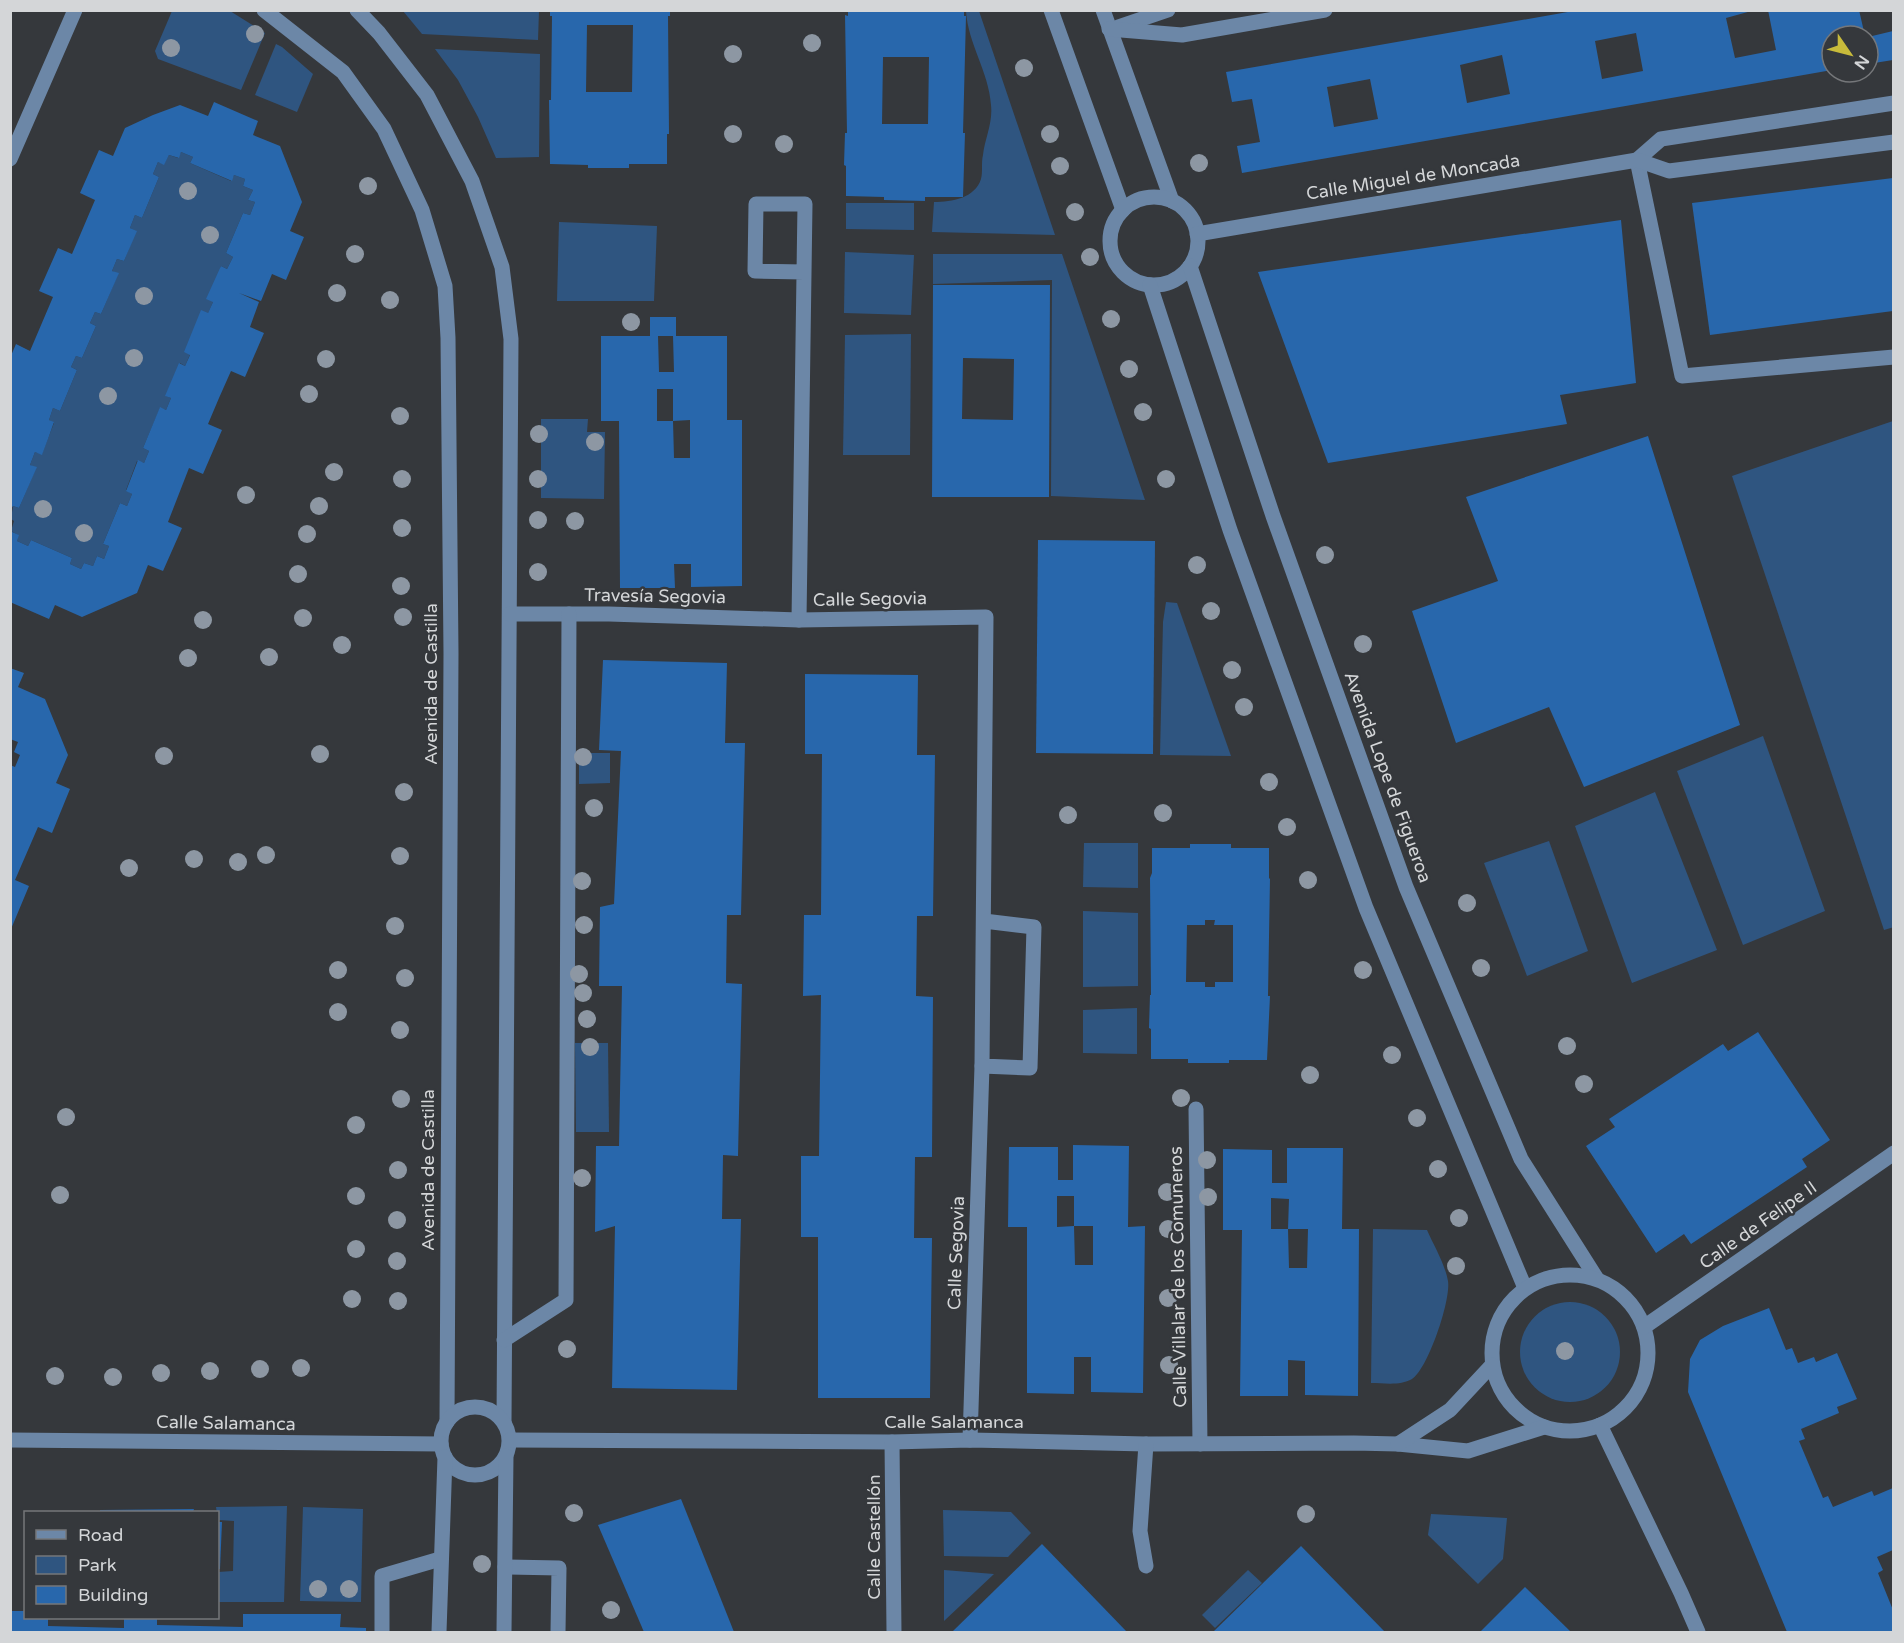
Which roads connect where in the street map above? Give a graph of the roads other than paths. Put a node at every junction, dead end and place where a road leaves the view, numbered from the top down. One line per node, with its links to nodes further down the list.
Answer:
1 (75, 10): 11 (street)
2 (264, 10): 32 (street, Avenida de Castilla)
3 (357, 10): 20 (street)
4 (1051, 10): 14 (street)
5 (1103, 10): 8 (street)
6 (1168, 10): 8 (street)
7 (1325, 10): 8 (street)
8 (1109, 29): 13 (street)
9 (1893, 103): 12 (street)
10 (1893, 142): 12 (street, Calle Miguel de Moncada)
11 (10, 159)
12 (1636, 160): 15 (street, Calle Miguel de Moncada); 19 (street)
13 (1172, 201): 14 (street); 15 (street)
14 (1123, 210): 18 (street)
15 (1197, 234): 16 (street)
16 (1190, 266): 18 (street); 27 (street, Avenida Lope de Figueroa)
17 (804, 272): 17 (street, Calle Segovia); 22 (street, Calle Segovia)
18 (1150, 285): 28 (street)
19 (1893, 357)
20 (510, 614): 21 (street, Travesía Segovia); 30 (street)
21 (569, 614): 22 (street, Travesía Segovia); 30 (street)
22 (799, 620): 23 (street, Calle Segovia)
23 (984, 921): 24 (street, Calle Segovia); 24 (street)
24 (982, 1066): 38 (street, Calle Segovia)
25 (1196, 1109): 41 (street, Calle Villalar de los Comuneros)
26 (1893, 1153): 29 (street, Calle de Felipe II)
27 (1597, 1279): 28 (street); 29 (street)
28 (1525, 1288): 31 (street)
29 (1644, 1327): 34 (street)
30 (504, 1341): 33 (street)
31 (1492, 1365): 35 (street); 42 (street)
32 (447, 1422): 33 (street); 43 (street, Avenida de Castilla)
33 (504, 1422): 37 (street)
34 (1600, 1425): 35 (street); 53 (street)
35 (1544, 1427): 42 (street, Calle Salamanca)
36 (10, 1440): 43 (street, Calle Salamanca)
37 (510, 1440): 39 (street, Calle Salamanca); 44 (street)
38 (970, 1440): 39 (street, Calle Salamanca); 40 (street, Calle Salamanca)
39 (892, 1442): 52 (street, Calle Castellón)
40 (1146, 1444): 41 (street, Calle Salamanca); 46 (street)
41 (1200, 1444): 42 (street, Calle Salamanca)
42 (1398, 1444)
43 (443, 1450): 44 (street); 45 (street, Avenida de Castilla)
44 (506, 1456): 47 (street)
45 (440, 1559): 48 (street); 49 (street, Avenida de Castilla)
46 (1146, 1566)
47 (505, 1567): 50 (street); 51 (street)
48 (382, 1632)
49 (439, 1632)
50 (504, 1632)
51 (558, 1632)
52 (894, 1632)
53 (1698, 1632)

